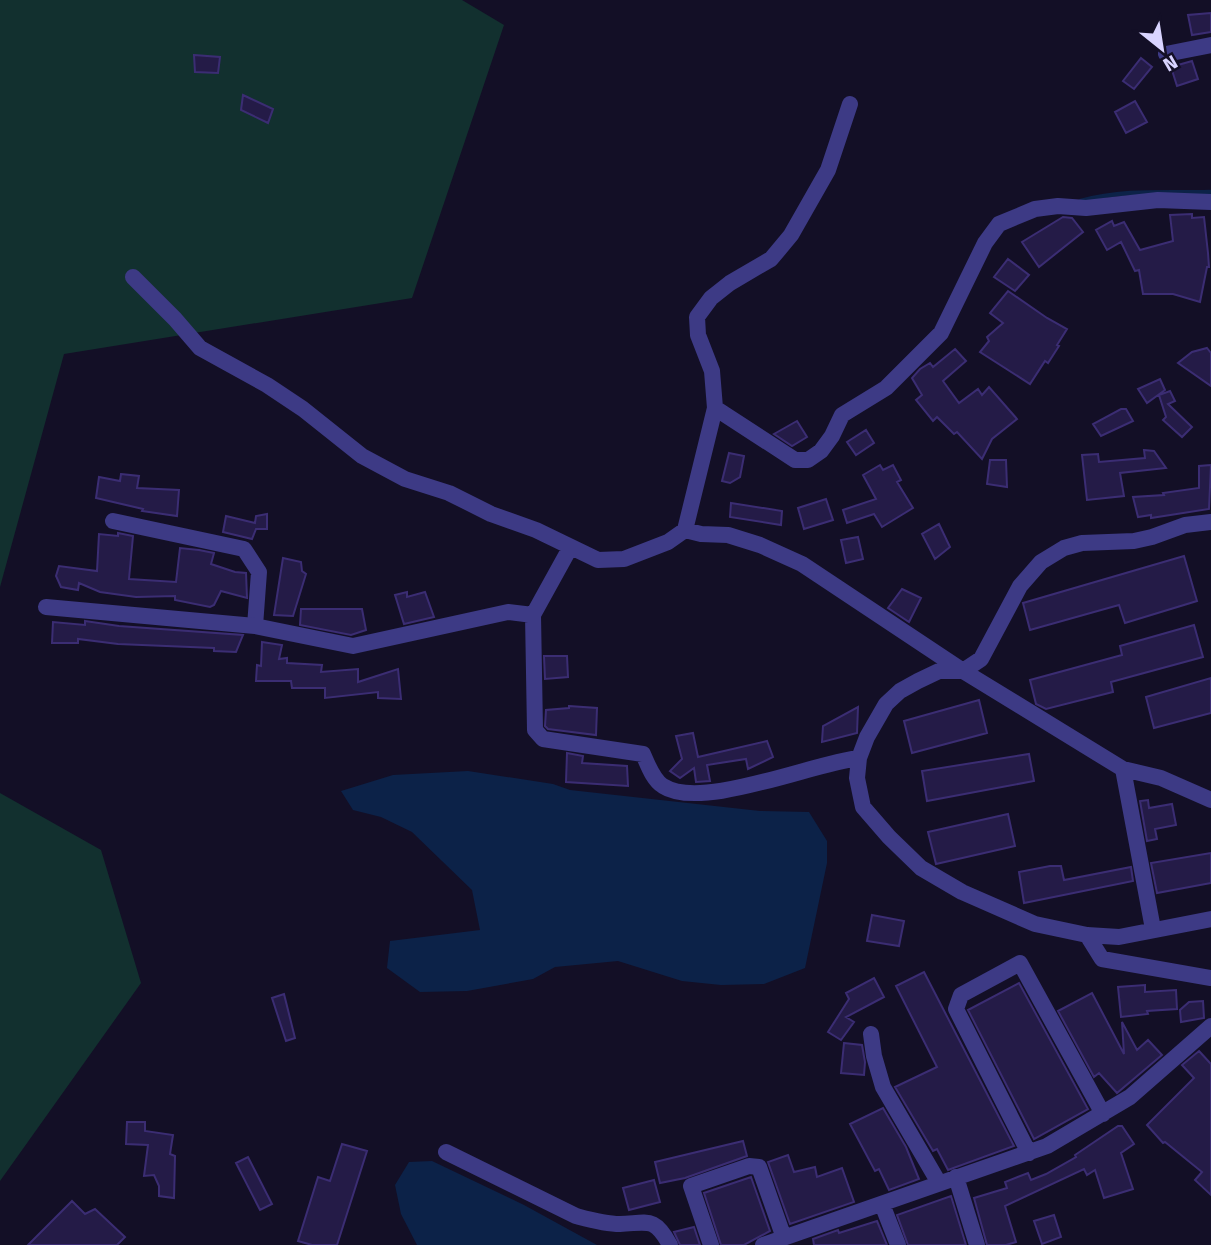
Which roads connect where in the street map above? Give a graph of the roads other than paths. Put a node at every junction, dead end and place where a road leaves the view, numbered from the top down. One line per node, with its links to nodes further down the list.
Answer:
1 (1211, 45): 2 (street)
2 (1166, 54)
3 (850, 104): 6 (street)
4 (1211, 202): 6 (street)
5 (133, 277): 10 (street)
6 (715, 408): 9 (street)
7 (113, 521): 13 (street)
8 (1211, 522): 14 (street)
9 (685, 530): 10 (street); 14 (street)
10 (570, 548): 12 (street)
11 (46, 607): 13 (street)
12 (533, 615): 13 (street); 15 (street)
13 (256, 626)
14 (963, 671): 15 (street); 16 (street)
15 (859, 758): 20 (street)
16 (1123, 769): 17 (street); 19 (street)
17 (1211, 800)
18 (1211, 919): 19 (street)
19 (1153, 929): 20 (street)
20 (1087, 935): 21 (street)
21 (1211, 978)
22 (1211, 1026): 24 (street)
23 (871, 1034): 28 (street)
24 (1104, 1114): 26 (street); 26 (street)
25 (446, 1152): 32 (street)
26 (1029, 1153): 27 (street)
27 (956, 1177): 28 (street); 36 (street)
28 (939, 1183): 29 (street)
29 (883, 1204): 31 (street); 35 (street)
30 (784, 1238): 31 (street); 33 (street); 34 (street)
31 (806, 1238)
32 (670, 1245)
33 (711, 1245)
34 (763, 1245)
35 (898, 1245)
36 (977, 1245)

